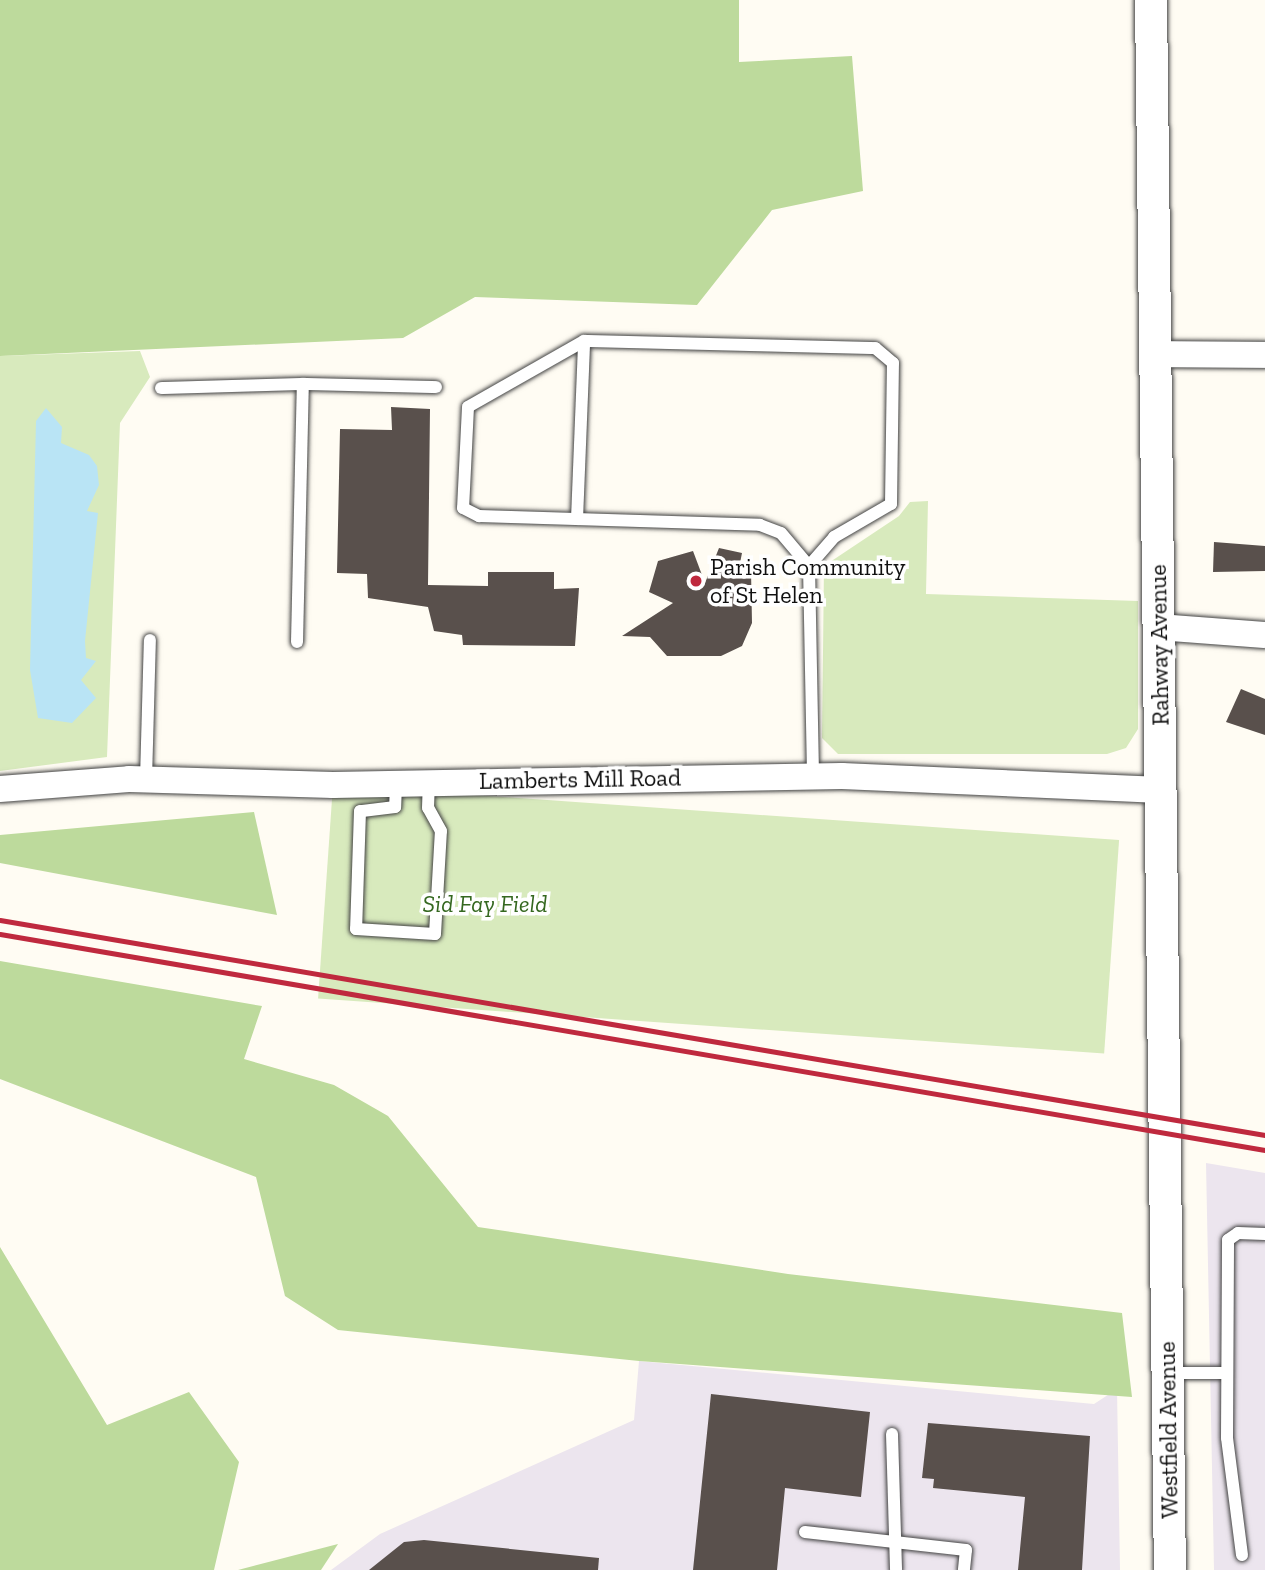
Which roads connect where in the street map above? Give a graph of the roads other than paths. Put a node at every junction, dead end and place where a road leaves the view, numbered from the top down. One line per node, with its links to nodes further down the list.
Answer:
1 (1151, 0): 3 (street, Rahway Avenue)
2 (584, 341): 8 (lane); 8 (lane); 9 (lane)
3 (1155, 354): 4 (street); 10 (street, Rahway Avenue)
4 (1265, 355)
5 (303, 384): 6 (lane); 7 (lane); 13 (lane)
6 (436, 387)
7 (161, 388)
8 (577, 519): 9 (lane)
9 (809, 566): 14 (lane)
10 (1158, 627): 11 (street); 19 (street, Rahway Avenue)
11 (1265, 635)
12 (150, 640): 15 (lane)
13 (297, 642)
14 (813, 776): 16 (street, Lamberts Mill Road); 19 (street, Lamberts Mill Road)
15 (146, 779): 17 (street, Lamberts Mill Road); 18 (street, Lamberts Mill Road)
16 (429, 782): 17 (street, Lamberts Mill Road); 17 (lane)
17 (396, 783)
18 (0, 789)
19 (1161, 790): 21 (street, Rahway Avenue)
20 (1265, 1234): 23 (lane)
21 (1165, 1289): 22 (street, Westfield Avenue)
22 (1167, 1373): 23 (lane); 30 (street, Westfield Avenue)
23 (1227, 1373): 27 (lane)
24 (892, 1434): 26 (lane)
25 (805, 1532): 26 (lane)
26 (898, 1545): 28 (lane); 29 (lane)
27 (1242, 1555)
28 (896, 1570)
29 (964, 1570)
30 (1170, 1570)

